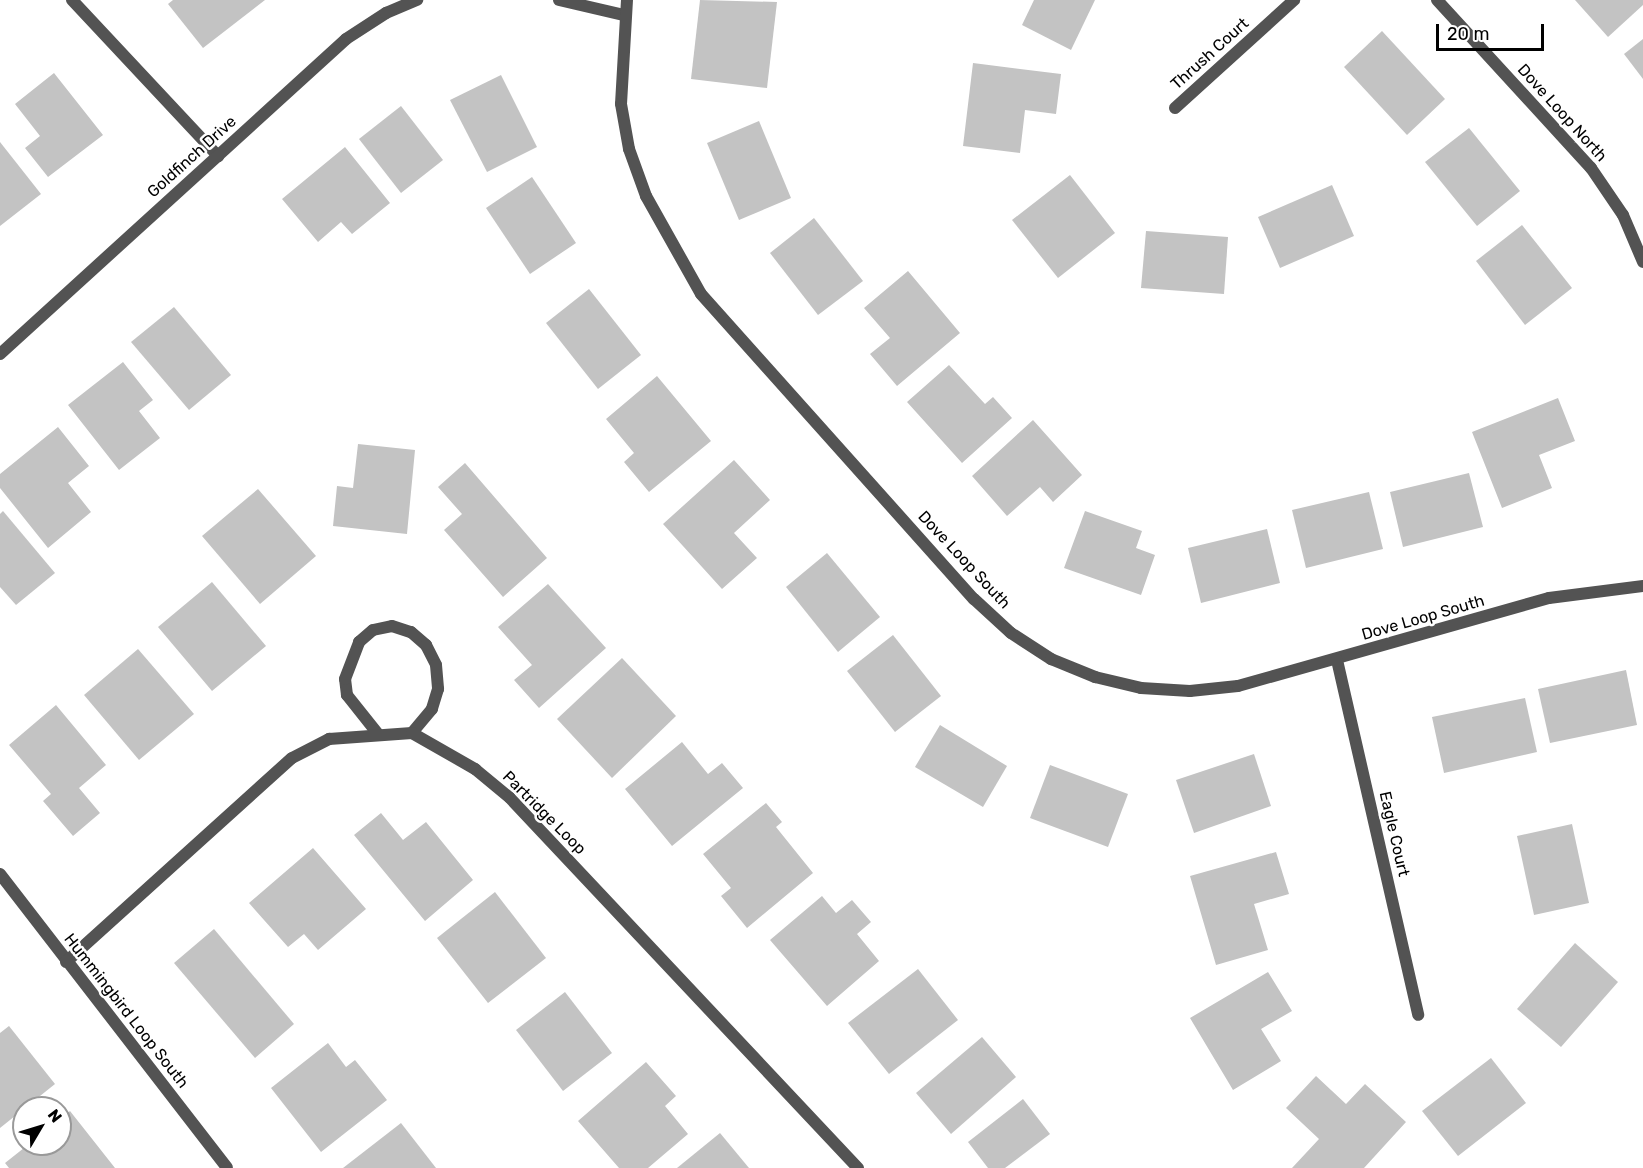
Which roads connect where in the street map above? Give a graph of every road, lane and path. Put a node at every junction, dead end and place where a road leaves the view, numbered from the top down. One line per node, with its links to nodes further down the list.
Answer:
1 (72, 0): 9 (street)
2 (417, 0): 9 (street, Goldfinch Drive)
3 (559, 0): 7 (street)
4 (627, 0): 7 (street)
5 (1294, 0): 8 (street, Thrush Court)
6 (1437, 0): 10 (street, Dove Loop North)
7 (624, 15): 13 (street, Dove Loop South)
8 (1175, 108)
9 (218, 156): 11 (street, Goldfinch Drive)
10 (1643, 262)
11 (0, 354)
12 (1643, 586): 13 (street, Dove Loop South)
13 (1337, 660): 18 (street, Eagle Court)
14 (412, 733): 15 (street); 15 (street); 20 (street, Partridge Loop)
15 (378, 734): 17 (street)
16 (0, 874): 17 (street, Hummingbird Loop South)
17 (66, 962): 19 (street, Hummingbird Loop South)
18 (1418, 1015)
19 (227, 1168)
20 (858, 1168)

